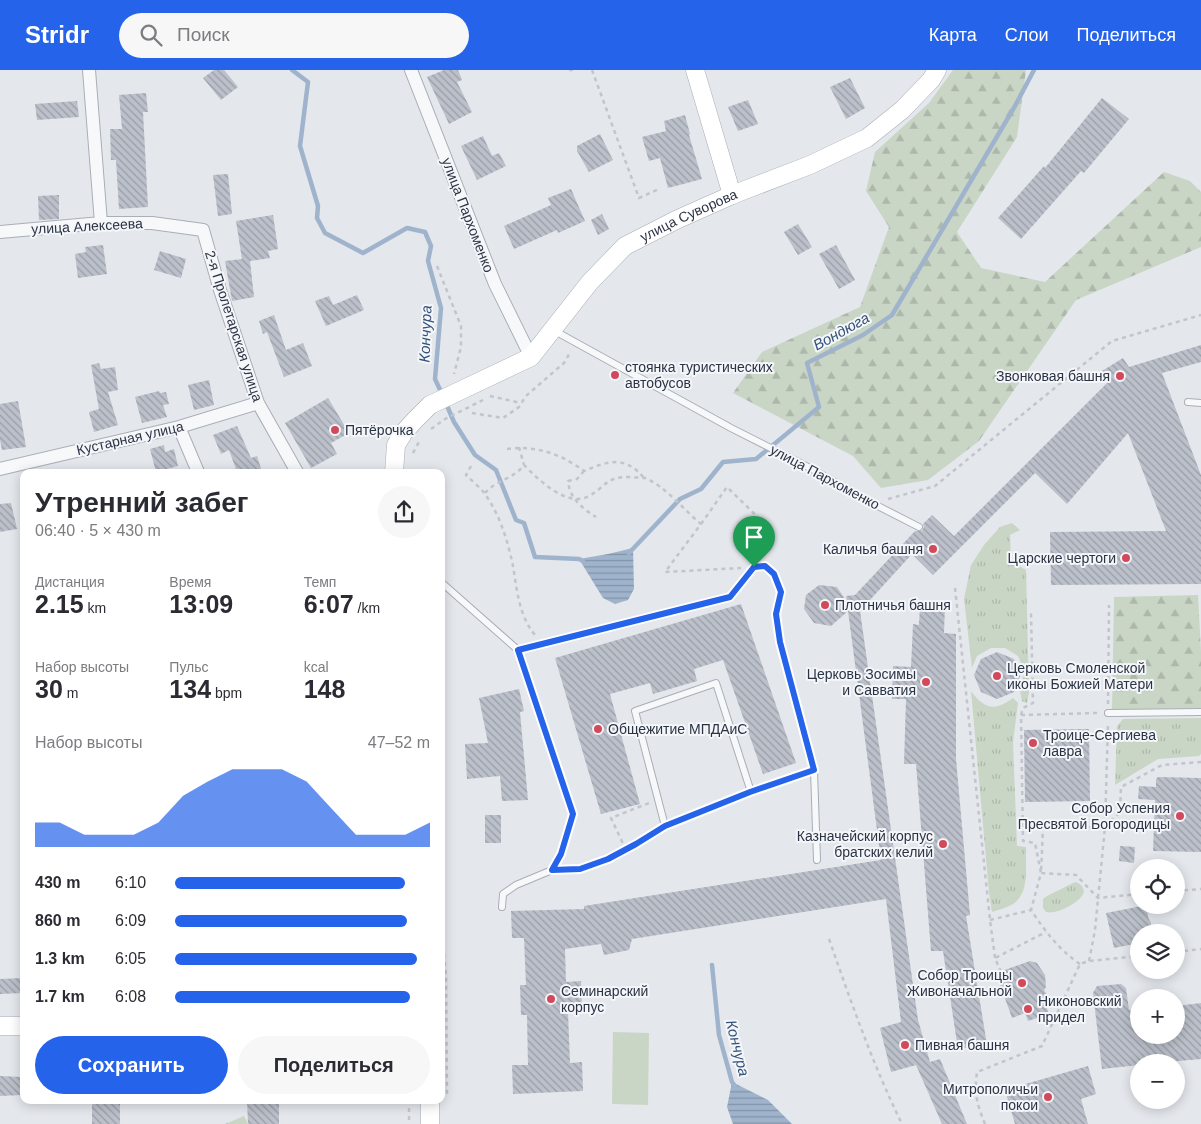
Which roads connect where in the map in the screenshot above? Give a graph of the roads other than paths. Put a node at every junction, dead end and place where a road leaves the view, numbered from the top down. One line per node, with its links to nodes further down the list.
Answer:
1 (89, 70): 6 (street)
2 (412, 70): 10 (street, улица Пархоменко)
3 (695, 70): 5 (main road)
4 (937, 70): 5 (main road, улица Суворова)
5 (732, 194): 9 (main road, улица Суворова)
6 (101, 223): 7 (street, улица Алексеева); 8 (street, улица Алексеева)
7 (203, 230): 12 (street, 2-я Пролетарская улица)
8 (0, 232)
9 (551, 329): 10 (main road, улица Суворова); 19 (lane, улица Пархоменко)
10 (531, 356): 18 (main road, улица Суворова)
11 (1188, 402): 13 (lane)
12 (258, 403): 14 (street, Кустарная улица); 17 (street, 2-я Пролетарская улица)
13 (1201, 403)
14 (180, 427): 15 (street, Кустарная улица); 16 (street)
15 (0, 469)
16 (197, 469)
17 (295, 469)
18 (394, 469)
19 (919, 527)
20 (445, 586): 21 (lane)
21 (518, 650): 24 (lane); 27 (lane)
22 (1201, 712): 23 (lane)
23 (1108, 713)
24 (814, 770): 25 (lane); 26 (lane)
25 (750, 792): 25 (lane)
26 (817, 860)
27 (502, 907)
28 (0, 1026): 29 (main road)
29 (20, 1026)
30 (438, 1104): 31 (main road)
31 (430, 1124)

